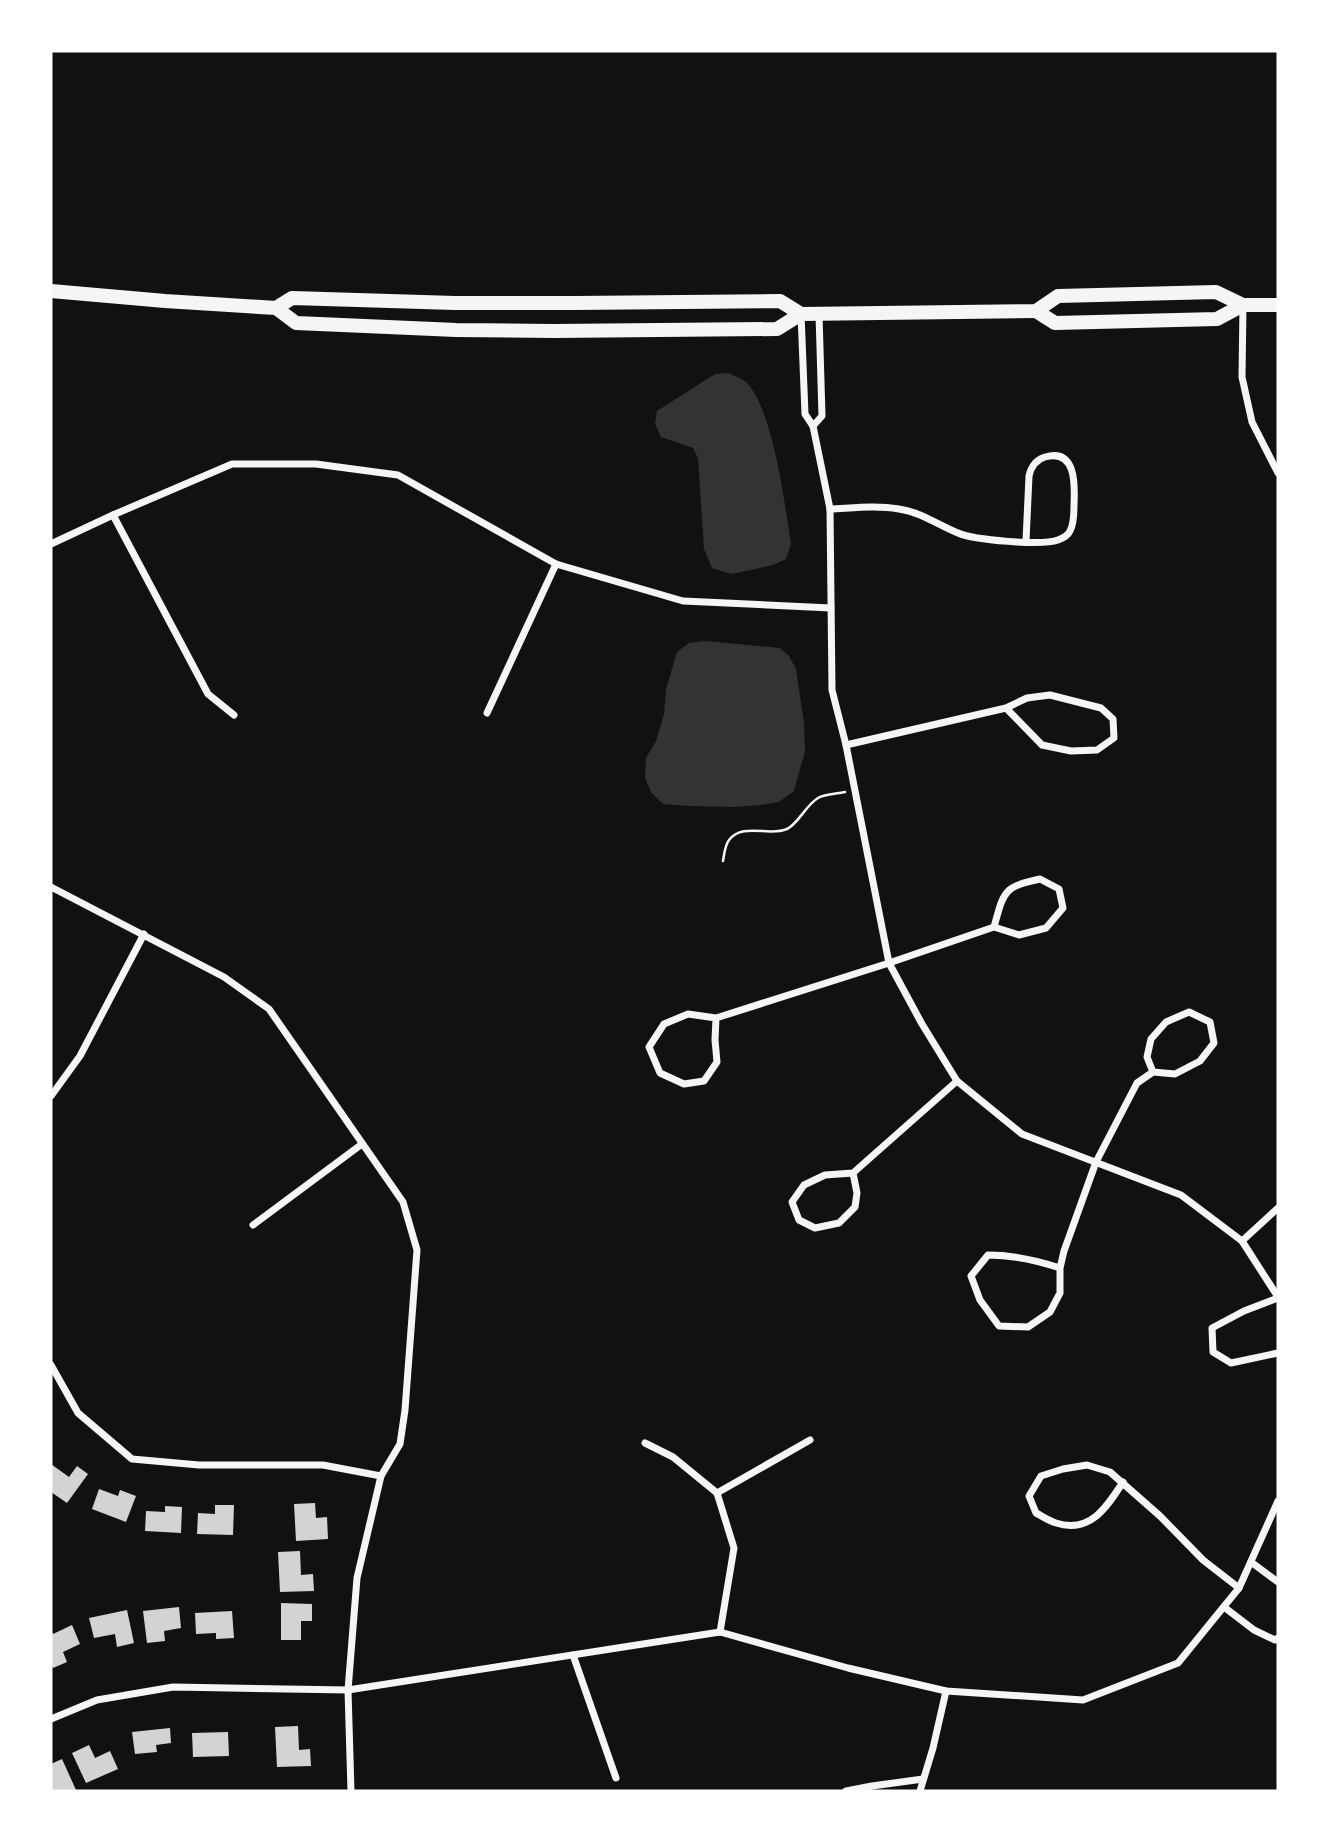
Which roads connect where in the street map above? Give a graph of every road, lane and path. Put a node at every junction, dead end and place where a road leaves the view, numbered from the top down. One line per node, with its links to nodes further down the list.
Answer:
1 (51, 291): 4 (main road)
2 (1243, 305): 3 (main road); 5 (main road); 5 (main road); 9 (street)
3 (1278, 305)
4 (276, 309): 6 (main road); 6 (main road)
5 (1036, 311): 7 (main road)
6 (801, 314): 7 (main road); 8 (street)
7 (819, 314): 8 (street)
8 (813, 426): 10 (street)
9 (1278, 473)
10 (830, 509): 12 (street); 15 (street)
11 (113, 515): 13 (street); 14 (street); 18 (street)
12 (1026, 541): 12 (street)
13 (51, 544)
14 (556, 564): 15 (street); 17 (street)
15 (831, 608): 19 (street)
16 (1006, 708): 16 (street); 19 (street)
17 (487, 713)
18 (234, 715)
19 (846, 744): 20 (street)
20 (855, 790): 21 (path); 25 (street)
21 (723, 861)
22 (51, 887): 24 (street)
23 (994, 927): 23 (street); 25 (street)
24 (144, 934): 29 (street); 30 (street)
25 (889, 963): 26 (street); 28 (street)
26 (716, 1018): 26 (street)
27 (1153, 1072): 27 (street); 31 (street)
28 (957, 1081): 31 (street); 32 (street)
29 (51, 1096)
30 (362, 1144): 34 (street); 42 (street)
31 (1096, 1162): 35 (street); 36 (street)
32 (853, 1173): 32 (street)
33 (1278, 1208): 35 (street)
34 (253, 1225)
35 (1242, 1241): 37 (street)
36 (1060, 1268): 36 (street)
37 (1278, 1298): 38 (street)
38 (1278, 1353)
39 (51, 1365): 42 (street)
40 (810, 1440): 44 (street)
41 (645, 1443): 44 (street)
42 (381, 1476): 53 (street)
43 (1123, 1482): 43 (street); 48 (street)
44 (717, 1493): 50 (street)
45 (1278, 1501): 46 (street)
46 (1251, 1562): 47 (street); 48 (street)
47 (1278, 1582)
48 (1239, 1588): 49 (street)
49 (1224, 1606): 51 (street); 54 (street)
50 (720, 1632): 52 (street); 54 (street)
51 (1278, 1638)
52 (573, 1655): 53 (street); 56 (street)
53 (348, 1690): 55 (street); 58 (street)
54 (946, 1691): 57 (street)
55 (51, 1719)
56 (616, 1778)
57 (923, 1779): 59 (street); 60 (street)
58 (351, 1791)
59 (846, 1791)
60 (920, 1791)

